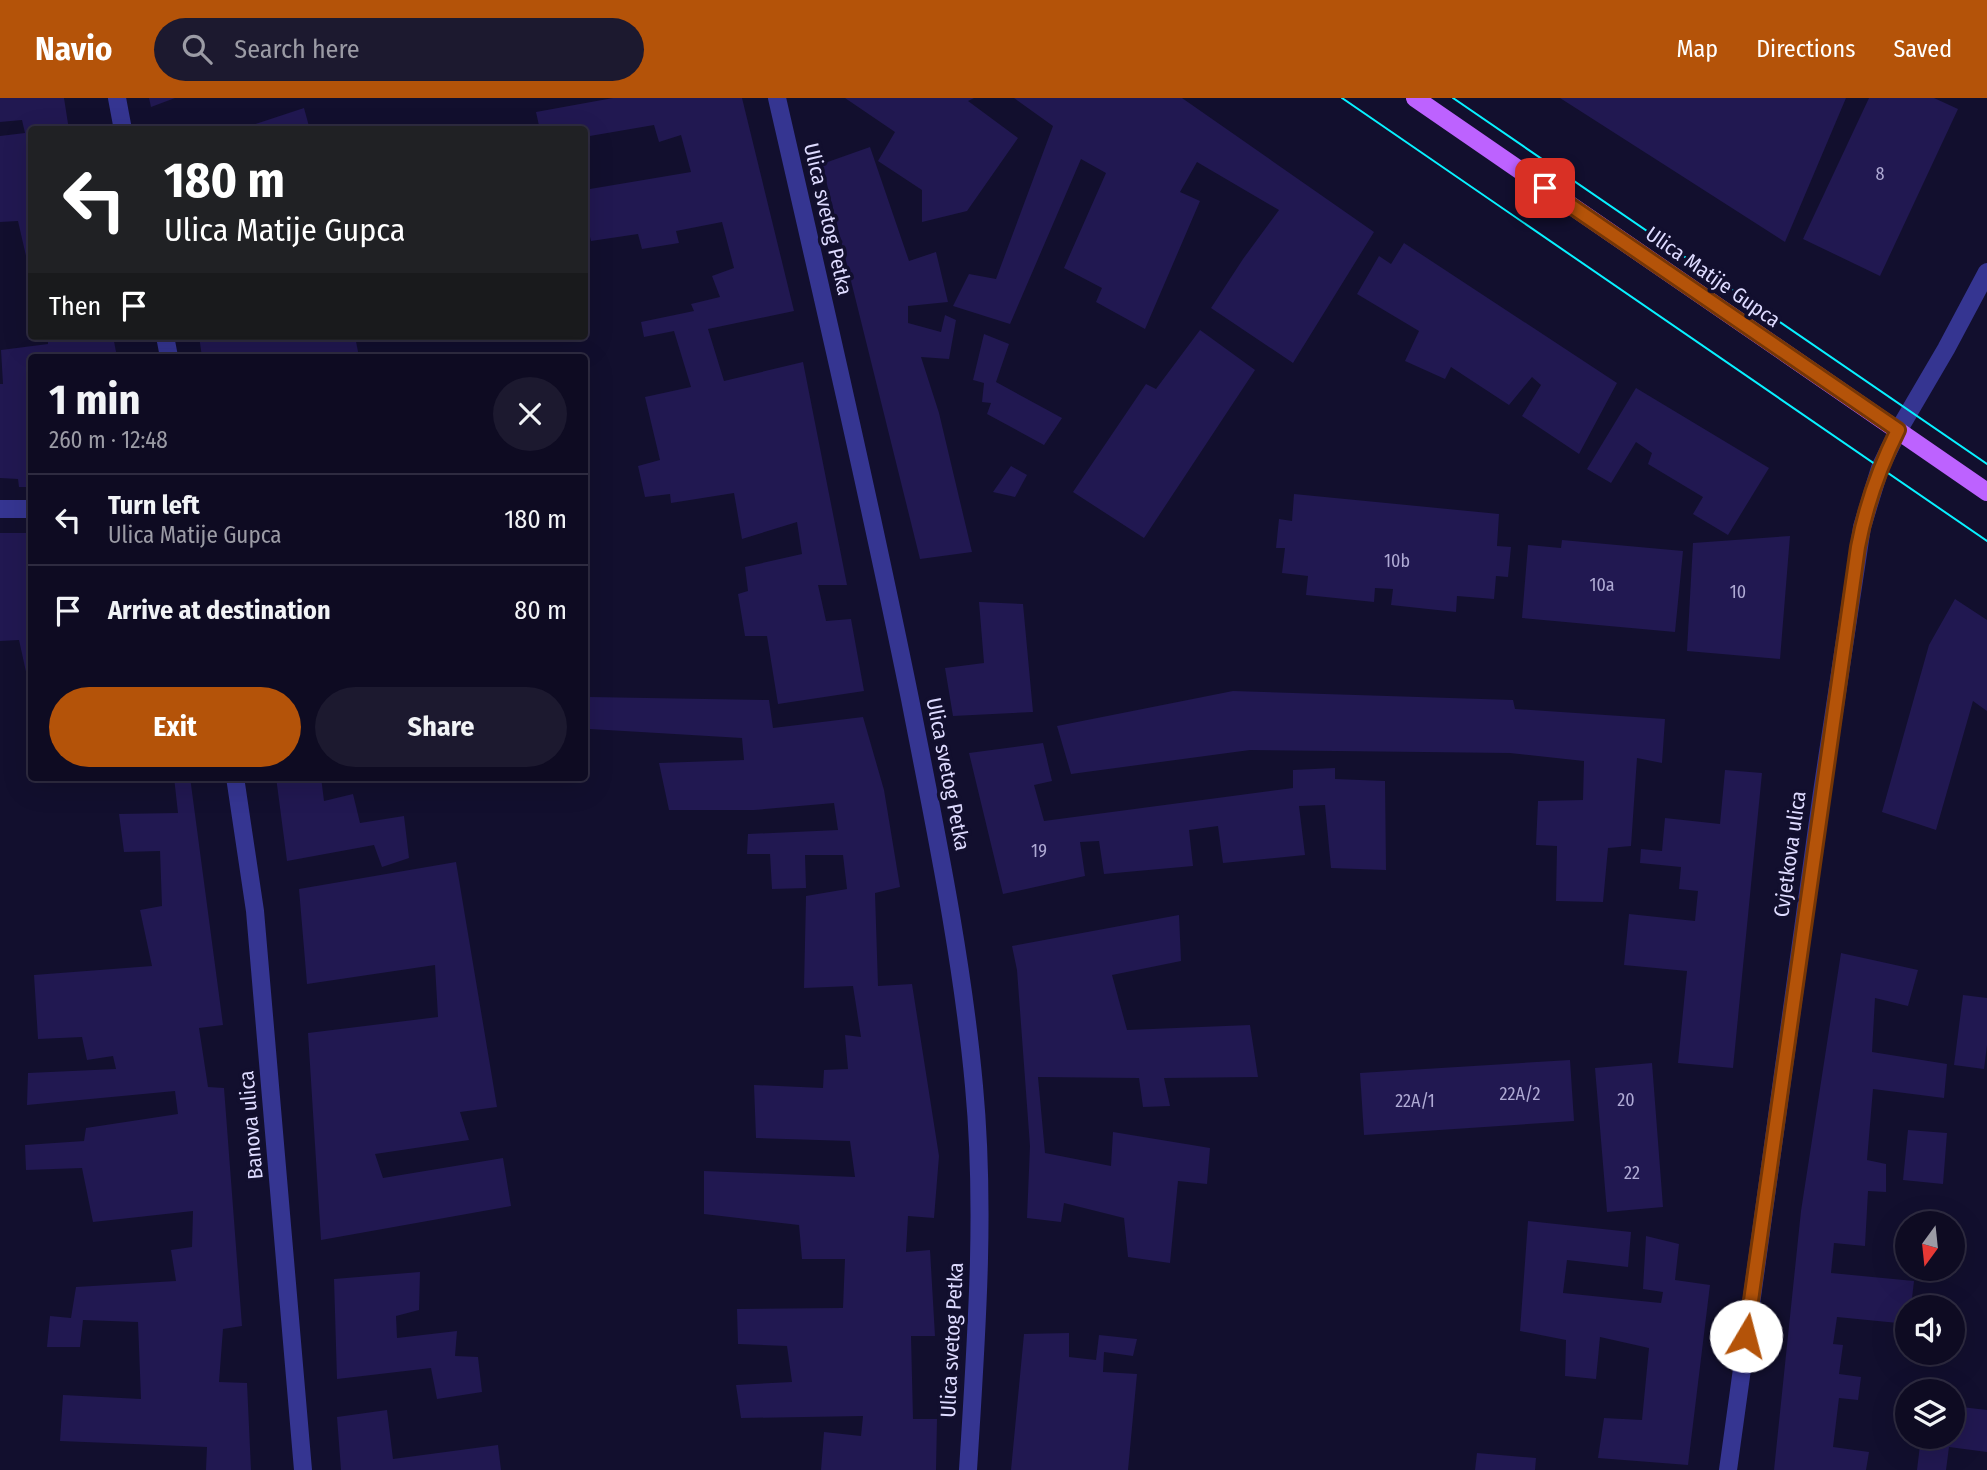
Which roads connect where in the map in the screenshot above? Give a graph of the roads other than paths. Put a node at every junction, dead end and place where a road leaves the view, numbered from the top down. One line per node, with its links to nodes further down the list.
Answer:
1 (117, 98): 4 (street)
2 (777, 98): 12 (street, Ulica svetog Petka)
3 (1415, 98): 6 (main road, Ulica Matije Gupca)
4 (122, 126)
5 (1987, 272): 6 (street, Cvjetkova ulica)
6 (1898, 430): 7 (main road, Ulica Matije Gupca); 13 (street, Cvjetkova ulica)
7 (1987, 492)
8 (0, 509): 9 (street)
9 (28, 509)
10 (236, 781): 11 (street, Banova ulica)
11 (303, 1470)
12 (968, 1470)
13 (1728, 1470)

